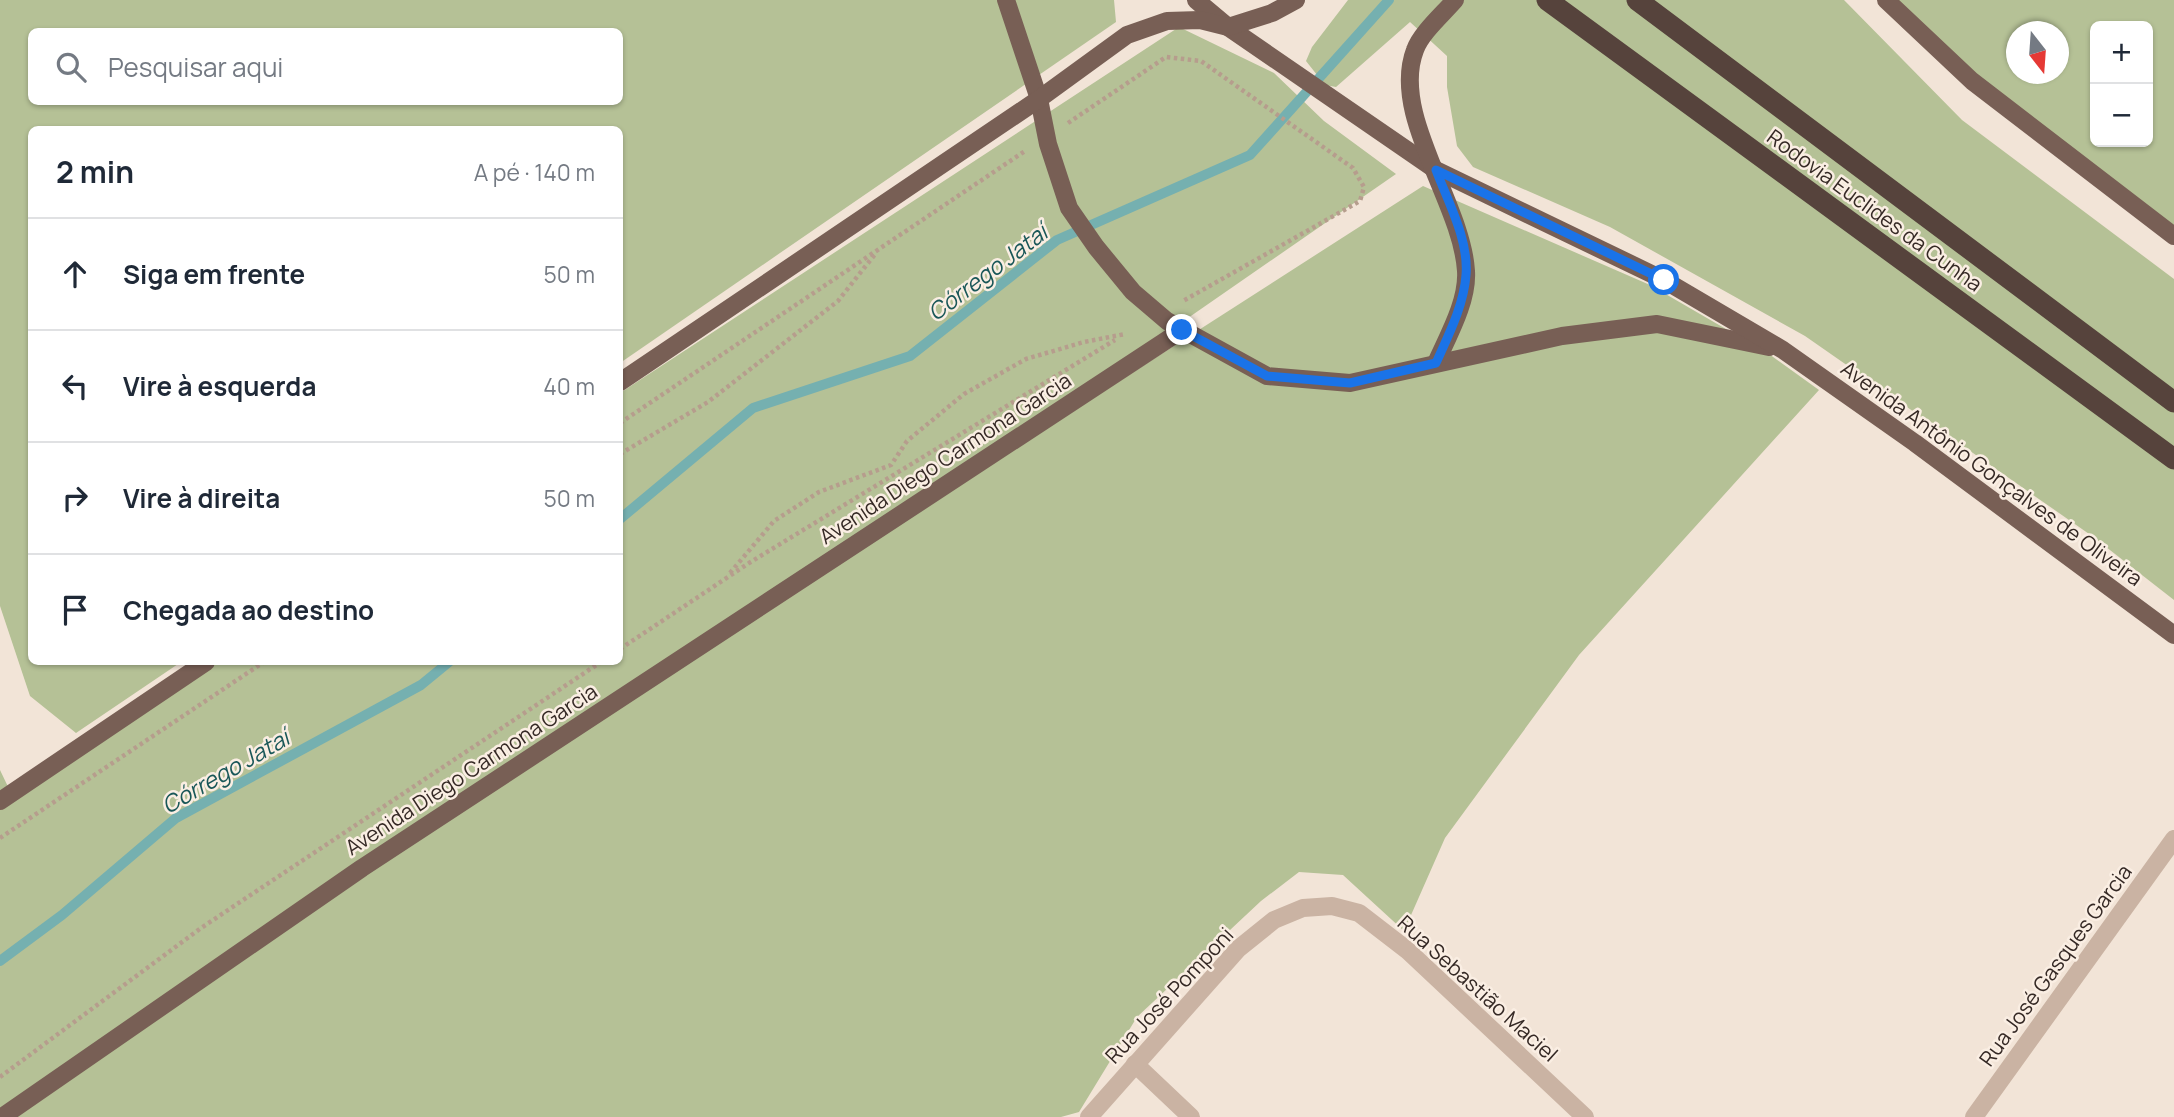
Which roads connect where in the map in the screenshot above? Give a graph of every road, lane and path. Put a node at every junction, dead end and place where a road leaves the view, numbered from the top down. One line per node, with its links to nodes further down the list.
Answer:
1 (1006, 0): 9 (main road, Avenida Antônio Gonçalves de Oliveira)
2 (1196, 0): 8 (main road, Avenida Antônio Gonçalves de Oliveira)
3 (1296, 0): 8 (main road)
4 (1455, 0): 12 (main road)
5 (1547, 0): 25 (highway, Rodovia Euclides da Cunha)
6 (1637, 0): 22 (highway, Rodovia Euclides da Cunha)
7 (1886, 0): 13 (main road)
8 (1228, 27): 9 (main road); 12 (main road, Avenida Antônio Gonçalves de Oliveira)
9 (1039, 99): 17 (main road, Avenida Antônio Gonçalves de Oliveira); 21 (main road)
10 (1062, 127): 15 (path)
11 (1028, 150): 14 (path)
12 (1436, 170): 19 (main road, Avenida Antônio Gonçalves de Oliveira); 20 (main road)
13 (2174, 236)
14 (879, 250): 23 (path); 24 (path)
15 (1172, 307)
16 (1137, 327): 18 (path)
17 (1182, 330): 20 (main road, Avenida Antônio Gonçalves de Oliveira); 38 (main road, Avenida Diego Carmona Garcia)
18 (1125, 334): 26 (path); 26 (path)
19 (1783, 350): 20 (main road, Avenida Antônio Gonçalves de Oliveira); 27 (main road, Avenida Antônio Gonçalves de Oliveira)
20 (1436, 363)
21 (623, 380)
22 (2174, 402)
23 (623, 421)
24 (623, 452)
25 (2174, 459)
26 (726, 578): 28 (path)
27 (2174, 635)
28 (623, 647)
29 (202, 665): 32 (main road)
30 (260, 665): 33 (path)
31 (596, 665): 37 (path)
32 (0, 801)
33 (0, 838)
34 (2174, 839): 42 (street, Rua José Gasques Garcia)
35 (1332, 906): 36 (street, Rua José Pomponi); 41 (street, Rua Sebastião Maciel)
36 (1135, 1065): 39 (street, Rua José Pomponi); 40 (street)
37 (0, 1077)
38 (2, 1117)
39 (1089, 1117)
40 (1191, 1117)
41 (1585, 1117)
42 (1974, 1117)

